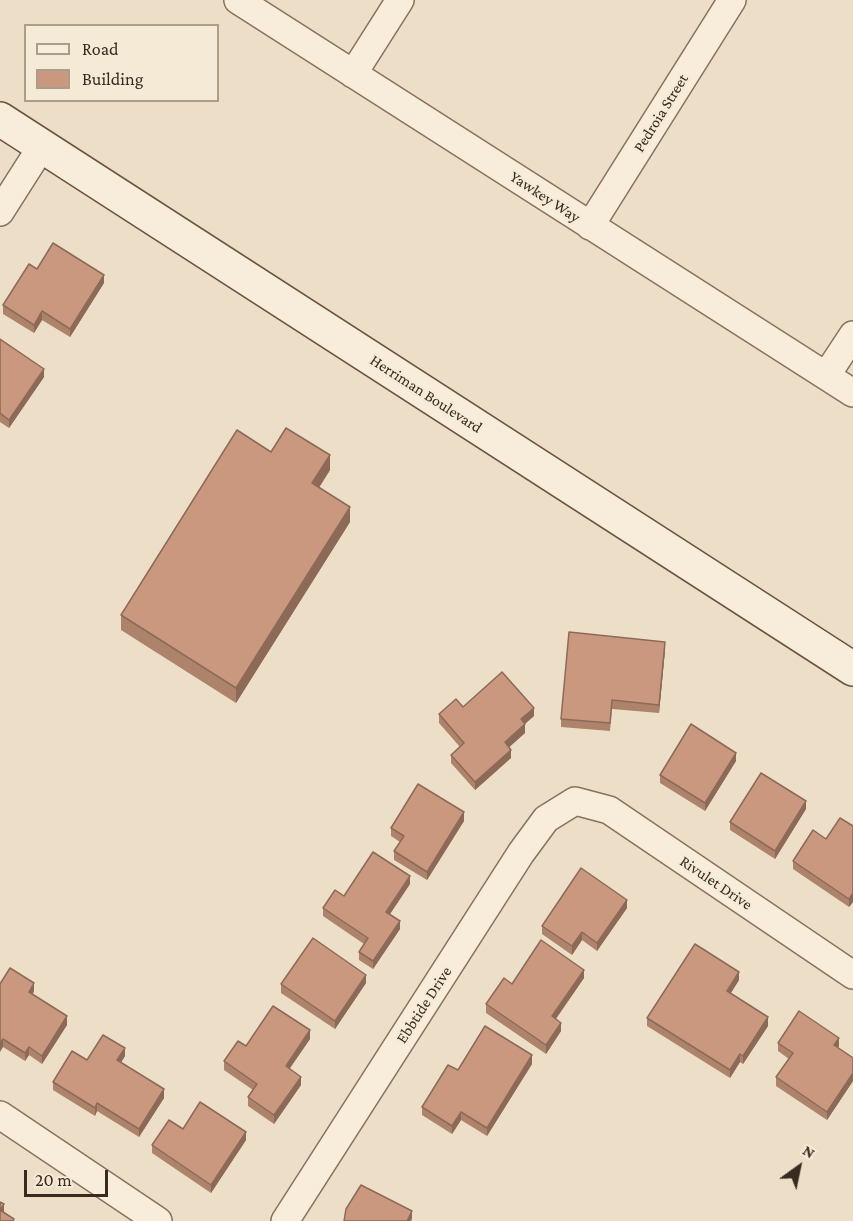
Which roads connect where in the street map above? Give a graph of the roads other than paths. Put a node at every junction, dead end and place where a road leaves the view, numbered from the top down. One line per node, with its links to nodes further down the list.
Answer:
1 (237, 0): 4 (street, Yawkey Way)
2 (400, 0): 4 (street)
3 (732, 0): 8 (street, Pedroia Street)
4 (353, 74): 8 (street, Yawkey Way)
5 (0, 119): 6 (street, Herriman Boulevard)
6 (42, 146): 7 (street); 12 (street, Herriman Boulevard)
7 (0, 212)
8 (590, 226): 10 (street, Yawkey Way)
9 (853, 335): 10 (street)
10 (826, 376): 11 (street, Yawkey Way)
11 (853, 393)
12 (853, 669)
13 (575, 801): 14 (street, Rivulet Drive); 17 (street, Ebbtide Drive)
14 (853, 975)
15 (0, 1115): 16 (street)
16 (158, 1221)
17 (285, 1221)

